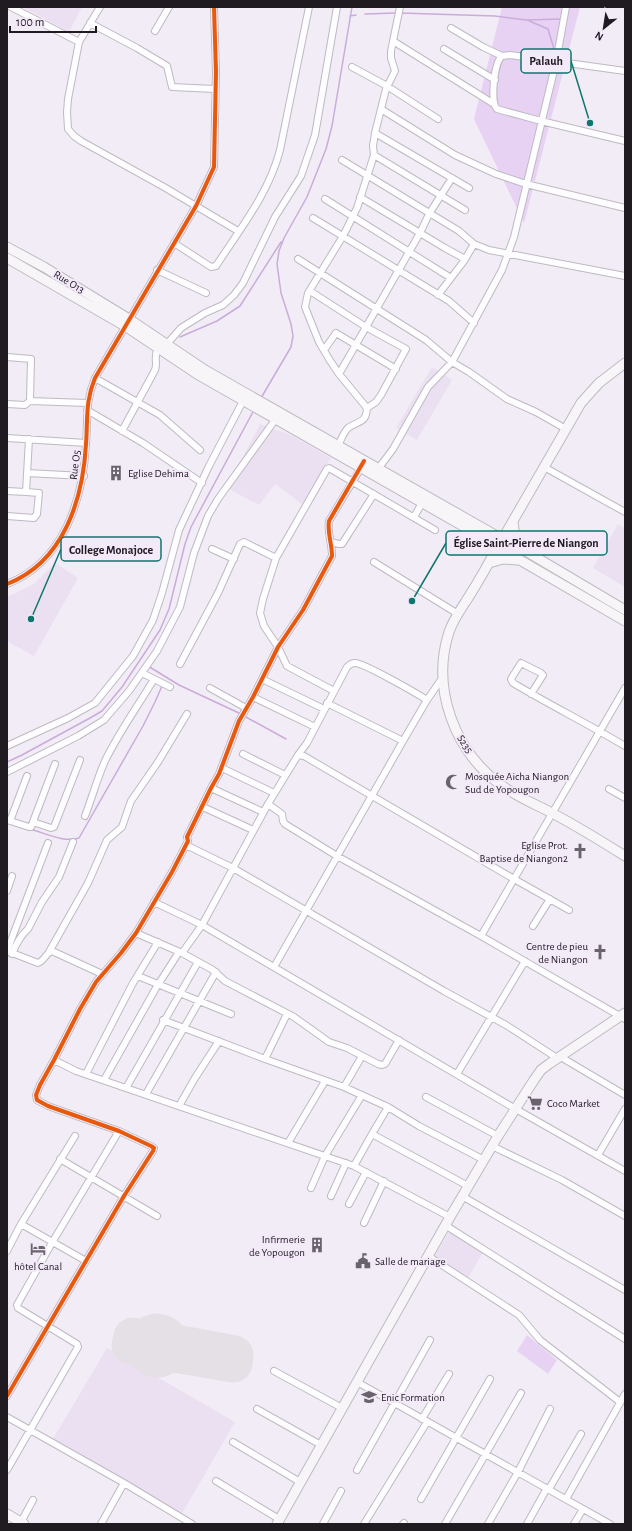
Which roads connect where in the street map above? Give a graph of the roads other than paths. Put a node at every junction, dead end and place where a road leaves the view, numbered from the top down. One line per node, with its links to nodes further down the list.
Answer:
1 (11, 7): 13 (street)
2 (100, 7): 9 (street)
3 (169, 7): 11 (street)
4 (214, 7): 21 (street, Rue O5)
5 (309, 7): 43 (street)
6 (336, 7): 67 (street)
7 (400, 7): 12 (street)
8 (566, 7): 16 (street)
9 (90, 23): 13 (street); 21 (street)
10 (451, 28): 15 (street)
11 (155, 31)
12 (393, 41): 20 (street); 22 (street)
13 (79, 42): 37 (street)
14 (444, 49): 19 (street)
15 (502, 56): 16 (street); 19 (street)
16 (556, 62): 18 (street); 25 (street)
17 (352, 67): 20 (street)
18 (625, 71)
19 (495, 80): 22 (street)
20 (387, 86): 23 (street); 24 (street)
21 (215, 89): 37 (street, Rue O5)
22 (494, 104): 25 (street)
23 (381, 109): 26 (street); 32 (street)
24 (438, 119)
25 (541, 122): 27 (street); 32 (street)
26 (375, 133): 28 (street); 31 (street)
27 (625, 141)
28 (374, 155): 30 (street); 34 (street)
29 (342, 160): 30 (street)
30 (368, 175): 35 (street); 40 (street)
31 (452, 178): 33 (street); 34 (street)
32 (526, 184): 38 (street); 50 (street)
33 (469, 188)
34 (441, 195): 39 (street); 40 (street)
35 (360, 197): 41 (street); 44 (street)
36 (325, 199): 41 (street)
37 (196, 206): 43 (street); 46 (street, Rue O5)
38 (625, 208)
39 (465, 210)
40 (429, 214): 44 (street); 47 (street)
41 (353, 216): 45 (street); 49 (street)
42 (314, 218): 45 (street)
43 (238, 231): 46 (street)
44 (420, 233): 49 (street); 53 (street)
45 (343, 236): 55 (street); 56 (street)
46 (174, 243): 54 (street, Rue O5)
47 (474, 244): 50 (street); 53 (street)
48 (7, 247): 63 (street, Rue O13)
49 (408, 252): 55 (street); 58 (street)
50 (510, 253): 57 (street); 64 (street)
51 (7, 258): 63 (street, Rue O13)
52 (298, 259): 56 (street)
53 (465, 259): 58 (street)
54 (157, 270): 60 (street); 63 (street, Rue O5)
55 (398, 271): 61 (street); 62 (street)
56 (320, 272): 59 (street); 62 (street)
57 (625, 276)
58 (451, 278): 61 (street)
59 (310, 290): 65 (street); 68 (street)
60 (206, 293)
61 (438, 295): 64 (street)
62 (377, 308): 65 (street); 70 (street)
63 (127, 322): 67 (street); 74 (street, Rue O5)
64 (474, 323): 70 (street)
65 (366, 327): 66 (street); 72 (street)
66 (355, 344): 68 (street); 72 (street); 73 (street)
67 (162, 346): 76 (street); 77 (street)
68 (324, 350): 73 (street)
69 (7, 357): 75 (street)
70 (452, 362): 84 (street); 93 (street)
71 (625, 363): 84 (street)
72 (396, 369): 80 (street)
73 (339, 374): 80 (street)
74 (95, 378): 76 (street); 78 (street, Rue O5)
75 (30, 401): 78 (street); 79 (street)
76 (137, 402): 85 (street); 90 (street)
77 (249, 402): 81 (street); 97 (street)
78 (87, 403): 82 (street, Rue O5)
79 (7, 404)
80 (367, 408): 89 (street)
81 (264, 409): 83 (street); 89 (street)
82 (87, 410): 85 (street); 88 (street, Rue O5)
83 (275, 420): 91 (street); 125 (street)
84 (566, 429): 92 (street)
85 (122, 430): 97 (street)
86 (7, 438): 87 (street)
87 (28, 439): 88 (street); 94 (street)
88 (86, 443): 95 (street, Rue O5)
89 (338, 446): 91 (street)
90 (200, 450)
91 (363, 464): 93 (street); 96 (street); 101 (street)
92 (544, 467): 102 (street); 105 (street)
93 (378, 469): 109 (street)
94 (27, 473): 95 (street); 99 (street)
95 (84, 476): 119 (street, Rue O5)
96 (353, 482): 100 (street); 108 (street); 114 (street)
97 (202, 483): 142 (street)
98 (7, 491): 99 (street)
99 (26, 492): 103 (street)
100 (374, 494): 104 (street); 108 (street)
101 (422, 503): 104 (street); 109 (street)
102 (625, 512)
103 (7, 516)
104 (414, 517): 106 (street)
105 (513, 522): 107 (street); 112 (street)
106 (435, 530)
107 (506, 533): 109 (street); 110 (street)
108 (331, 542): 123 (street)
109 (494, 543): 113 (street); 118 (street, S235)
110 (512, 543): 112 (street); 113 (street)
111 (212, 549): 115 (street)
112 (522, 549): 120 (street)
113 (506, 552): 116 (street)
114 (276, 558): 115 (street); 123 (street)
115 (234, 559): 124 (street)
116 (522, 561): 118 (street); 122 (street)
117 (374, 562): 121 (street)
118 (489, 563): 121 (street, S235)
119 (7, 584)
120 (625, 610)
121 (458, 614): 126 (street, S235)
122 (625, 621)
123 (278, 647): 128 (street); 132 (street)
124 (180, 664)
125 (143, 672): 127 (street); 149 (street)
126 (443, 677): 135 (street); 160 (street, S235)
127 (154, 679): 129 (street); 161 (street)
128 (262, 679): 134 (street); 136 (street)
129 (170, 687)
130 (210, 688): 137 (street)
131 (625, 688): 140 (street)
132 (334, 691): 135 (street); 136 (street)
133 (531, 694): 133 (street); 140 (street)
134 (253, 697): 137 (street); 139 (street)
135 (427, 700): 141 (street)
136 (326, 706): 139 (street); 141 (street)
137 (243, 713): 148 (street)
138 (187, 714): 183 (street)
139 (315, 727): 145 (street)
140 (601, 732): 143 (street); 160 (street)
141 (403, 741): 155 (street)
142 (7, 746)
143 (625, 746)
144 (243, 754): 150 (street)
145 (298, 755): 150 (street); 155 (street)
146 (80, 760): 163 (street)
147 (55, 764): 163 (street)
148 (222, 768): 152 (street); 154 (street)
149 (7, 772)
150 (285, 775): 154 (street)
151 (27, 776): 162 (street)
152 (211, 788): 158 (street); 159 (street)
153 (609, 789): 156 (street)
154 (274, 793): 157 (street)
155 (371, 797): 168 (street); 172 (street)
156 (625, 798)
157 (268, 804): 159 (street); 168 (street)
158 (203, 807): 164 (street); 167 (street)
159 (263, 812): 164 (street)
160 (553, 813): 169 (street, S235); 172 (street)
161 (85, 816)
162 (8, 820): 163 (street)
163 (33, 822)
164 (253, 830): 170 (street)
165 (73, 842): 185 (street)
166 (48, 843): 185 (street)
167 (186, 845): 170 (street); 175 (street)
168 (337, 856): 177 (street); 181 (street)
169 (625, 856)
170 (233, 868): 177 (street); 178 (street)
171 (12, 876): 173 (street)
172 (514, 879): 174 (street); 181 (street)
173 (7, 891)
174 (550, 899): 176 (street); 179 (street)
175 (154, 902): 178 (street); 180 (street)
176 (569, 910)
177 (305, 911): 188 (street); 198 (street)
178 (202, 925): 184 (street); 188 (street)
179 (533, 926)
180 (136, 933): 182 (street); 190 (street)
181 (481, 936): 186 (street)
182 (158, 942): 184 (street); 191 (street)
183 (49, 952): 185 (street); 190 (street)
184 (180, 953): 187 (street); 192 (street)
185 (12, 954)
186 (525, 961): 197 (street); 198 (street)
187 (198, 962): 189 (street); 193 (street)
188 (274, 967): 201 (street)
189 (216, 972): 194 (street); 196 (street)
190 (102, 974): 206 (street)
191 (138, 976): 192 (street); 207 (street)
192 (158, 985): 193 (street); 209 (street)
193 (180, 993): 194 (street); 199 (street)
194 (199, 1000): 195 (street); 200 (street)
195 (231, 1014)
196 (286, 1014): 203 (street); 205 (street)
197 (623, 1016): 204 (street)
198 (491, 1017): 204 (street); 208 (street)
199 (163, 1020): 200 (street); 212 (street)
200 (183, 1028): 202 (street); 213 (street)
201 (400, 1040): 203 (street); 208 (street)
202 (219, 1041): 205 (street); 217 (street)
203 (362, 1056): 211 (street)
204 (558, 1057): 215 (street); 219 (street)
205 (264, 1059): 210 (street)
206 (54, 1060): 207 (street); 221 (street)
207 (86, 1074): 209 (street)
208 (457, 1074): 219 (street)
209 (104, 1080): 212 (street)
210 (325, 1081): 211 (street); 225 (street)
211 (344, 1087): 214 (street)
212 (126, 1088): 213 (street)
213 (146, 1094): 217 (street)
214 (362, 1095): 218 (street); 228 (street)
215 (625, 1095)
216 (426, 1097): 224 (street)
217 (179, 1106): 225 (street)
218 (388, 1107): 222 (street); 230 (street)
219 (514, 1108): 224 (street); 227 (street)
220 (625, 1110): 227 (street)
221 (119, 1131): 235 (street); 239 (street)
222 (372, 1134): 232 (street); 237 (street)
223 (76, 1136): 229 (street)
224 (498, 1136): 226 (street)
225 (288, 1143): 228 (street)
226 (492, 1146): 230 (street); 244 (street)
227 (598, 1155): 233 (street)
228 (325, 1156): 231 (street); 238 (street)
229 (60, 1160): 235 (street); 247 (street)
230 (484, 1160): 237 (street)
231 (346, 1163): 232 (street); 240 (street)
232 (354, 1166): 234 (street)
233 (625, 1171)
234 (366, 1172): 236 (street); 242 (street)
235 (92, 1178): 239 (street); 248 (street)
236 (384, 1181): 245 (street); 246 (street)
237 (468, 1186): 241 (street)
238 (311, 1188)
239 (124, 1196): 243 (street); 251 (street)
240 (331, 1196)
241 (462, 1196): 245 (street); 252 (street)
242 (349, 1204)
243 (157, 1216)
244 (625, 1216)
245 (448, 1221): 250 (street); 254 (street)
246 (364, 1223)
247 (21, 1224): 248 (street); 249 (street)
248 (53, 1241): 251 (street); 253 (street)
249 (7, 1251)
250 (428, 1256): 259 (street); 263 (street)
251 (86, 1261): 253 (street)
252 (625, 1290)
253 (47, 1326): 262 (street); 270 (street)
254 (625, 1339)
255 (430, 1340): 264 (street)
256 (274, 1371): 265 (street)
257 (449, 1374): 269 (street)
258 (490, 1379): 272 (street)
259 (356, 1382): 264 (street); 265 (street)
260 (521, 1394): 275 (street)
261 (625, 1394): 263 (street)
262 (7, 1396)
263 (620, 1402): 285 (street)
264 (395, 1404): 269 (street); 277 (street)
265 (342, 1408): 274 (street)
266 (257, 1409): 274 (street)
267 (550, 1409): 278 (street)
268 (7, 1417): 270 (street)
269 (425, 1420): 272 (street); 294 (street)
270 (30, 1430): 276 (street); 281 (street)
271 (581, 1434): 282 (street)
272 (457, 1438): 275 (street); 284 (street)
273 (233, 1442): 280 (street)
274 (321, 1445): 280 (street)
275 (485, 1454): 278 (street); 295 (street)
276 (7, 1470)
277 (357, 1470)
278 (518, 1472): 282 (street); 296 (street)
279 (216, 1481): 289 (street)
280 (300, 1482): 289 (street)
281 (124, 1484): 291 (street); 292 (street)
282 (548, 1489): 285 (street); 297 (street)
283 (341, 1491): 293 (street)
284 (421, 1498)
285 (566, 1499): 287 (street)
286 (33, 1500): 290 (street)
287 (583, 1508): 298 (street); 299 (street)
288 (7, 1514): 290 (street)
289 (278, 1522)
290 (22, 1523)
291 (101, 1524)
292 (192, 1524)
293 (323, 1524)
294 (364, 1524)
295 (445, 1524)
296 (488, 1524)
297 (527, 1524)
298 (574, 1524)
299 (610, 1524)

